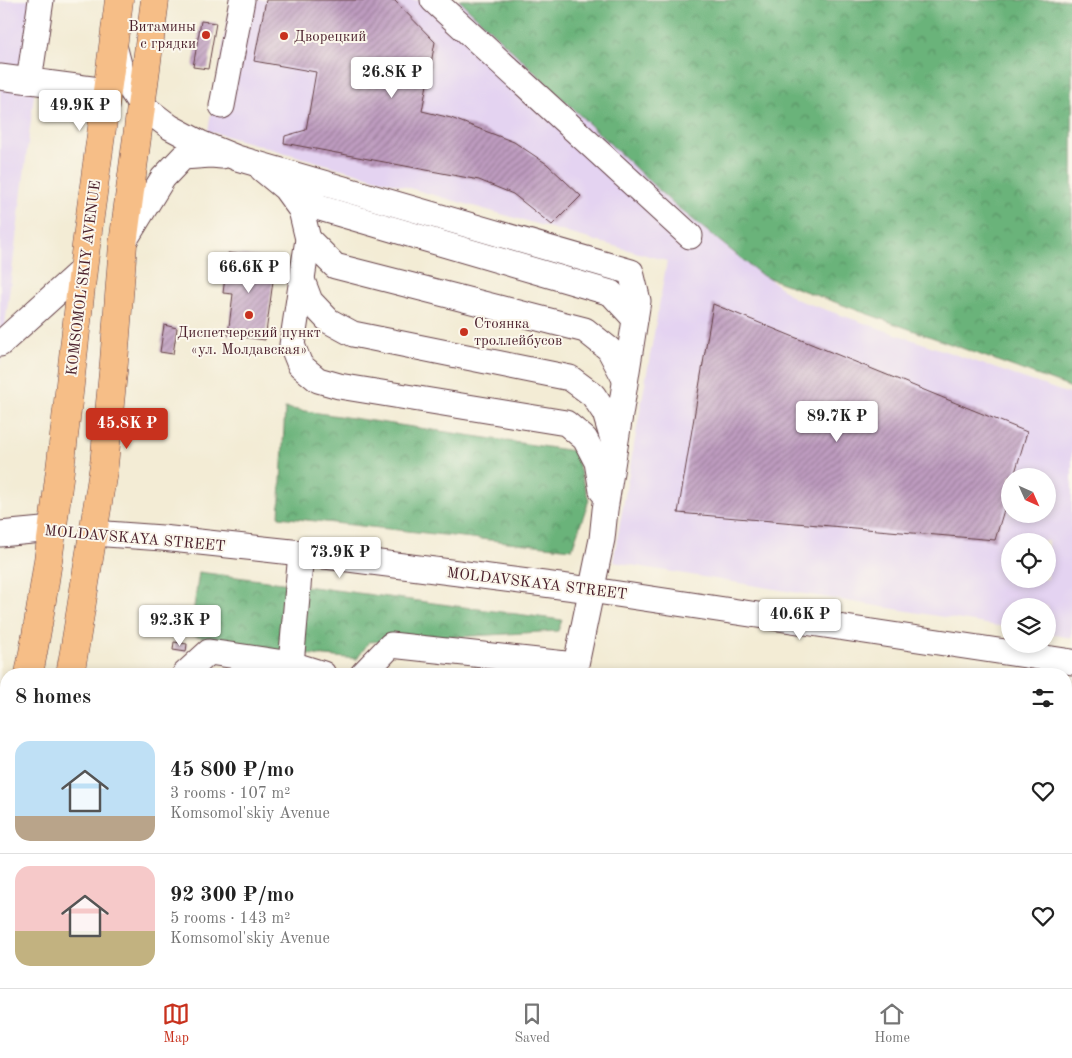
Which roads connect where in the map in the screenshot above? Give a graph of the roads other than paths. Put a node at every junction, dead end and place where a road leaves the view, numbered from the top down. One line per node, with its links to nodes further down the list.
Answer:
1 (41, 0): 8 (street)
2 (119, 0): 6 (main road, KOMSOMOL'SKIY AVENUE)
3 (155, 0): 10 (main road)
4 (242, 0): 11 (street)
5 (432, 0): 14 (street)
6 (114, 42): 9 (main road, KOMSOMOL'SKIY AVENUE); 10 (street)
7 (0, 77): 8 (street)
8 (29, 81): 9 (street)
9 (107, 91): 17 (main road, KOMSOMOL'SKIY AVENUE)
10 (141, 105): 12 (street); 16 (main road)
11 (222, 106)
12 (237, 158): 13 (street); 16 (street); 19 (street)
13 (285, 188): 15 (street); 19 (street)
14 (690, 236)
15 (308, 239): 18 (street); 21 (street)
16 (123, 244): 25 (main road)
17 (83, 269): 20 (street); 24 (main road, KOMSOMOL'SKIY AVENUE)
18 (302, 280): 22 (street); 23 (street)
19 (635, 319): 21 (street)
20 (3, 340)
21 (625, 379): 22 (street)
22 (615, 445): 23 (street)
23 (605, 510): 28 (street)
24 (53, 529): 25 (main road, MOLDAVSKAYA STREET); 26 (street, MOLDAVSKAYA STREET); 31 (main road, KOMSOMOL'SKIY AVENUE)
25 (93, 533): 27 (street, MOLDAVSKAYA STREET); 32 (main road)
26 (0, 534)
27 (301, 554): 28 (street, MOLDAVSKAYA STREET); 30 (street)
28 (591, 590): 29 (street, MOLDAVSKAYA STREET); 37 (street)
29 (1072, 662)
30 (291, 664): 33 (street); 34 (street)
31 (30, 668)
32 (71, 668)
33 (192, 668)
34 (304, 668)
35 (369, 668): 36 (street)
36 (567, 668)
37 (575, 668)

